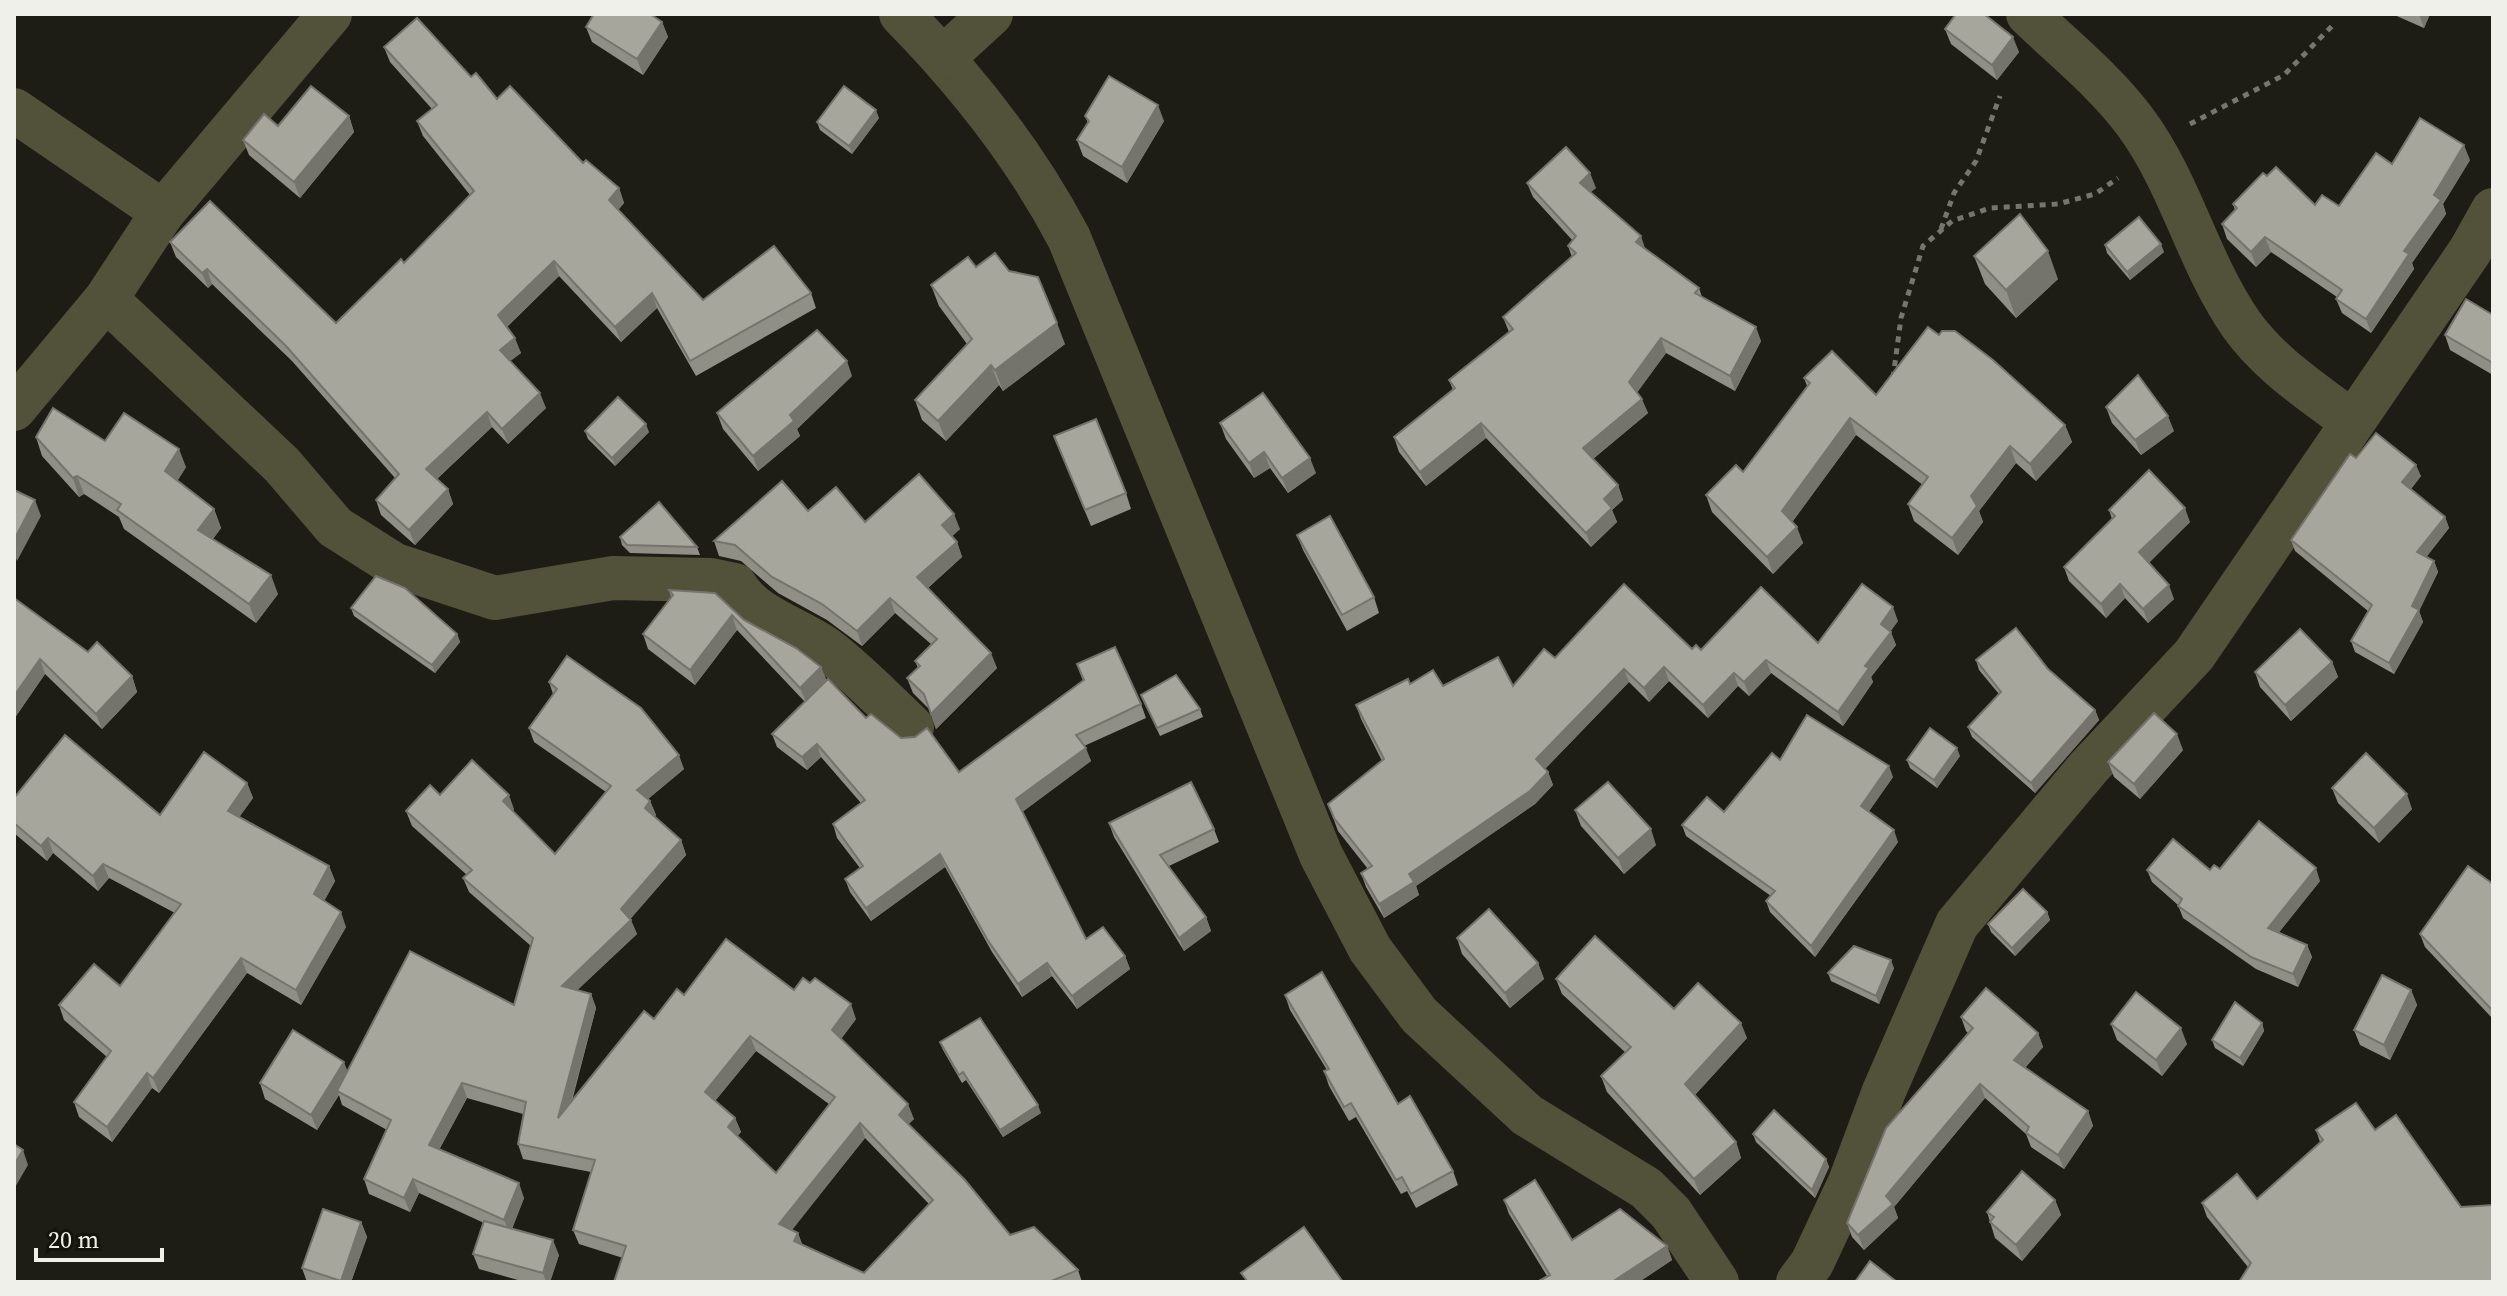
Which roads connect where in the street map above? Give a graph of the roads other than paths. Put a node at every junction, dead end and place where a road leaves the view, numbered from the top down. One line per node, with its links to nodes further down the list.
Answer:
1 (330, 14): 8 (street)
2 (901, 14): 5 (street)
3 (991, 14): 5 (street)
4 (2028, 14): 11 (street)
5 (943, 58): 13 (street)
6 (14, 110): 8 (street)
7 (2493, 210): 11 (street)
8 (163, 212): 9 (street)
9 (106, 299): 10 (street); 12 (street)
10 (14, 409)
11 (2351, 421): 14 (street)
12 (912, 727)
13 (1717, 1282)
14 (1798, 1282)

